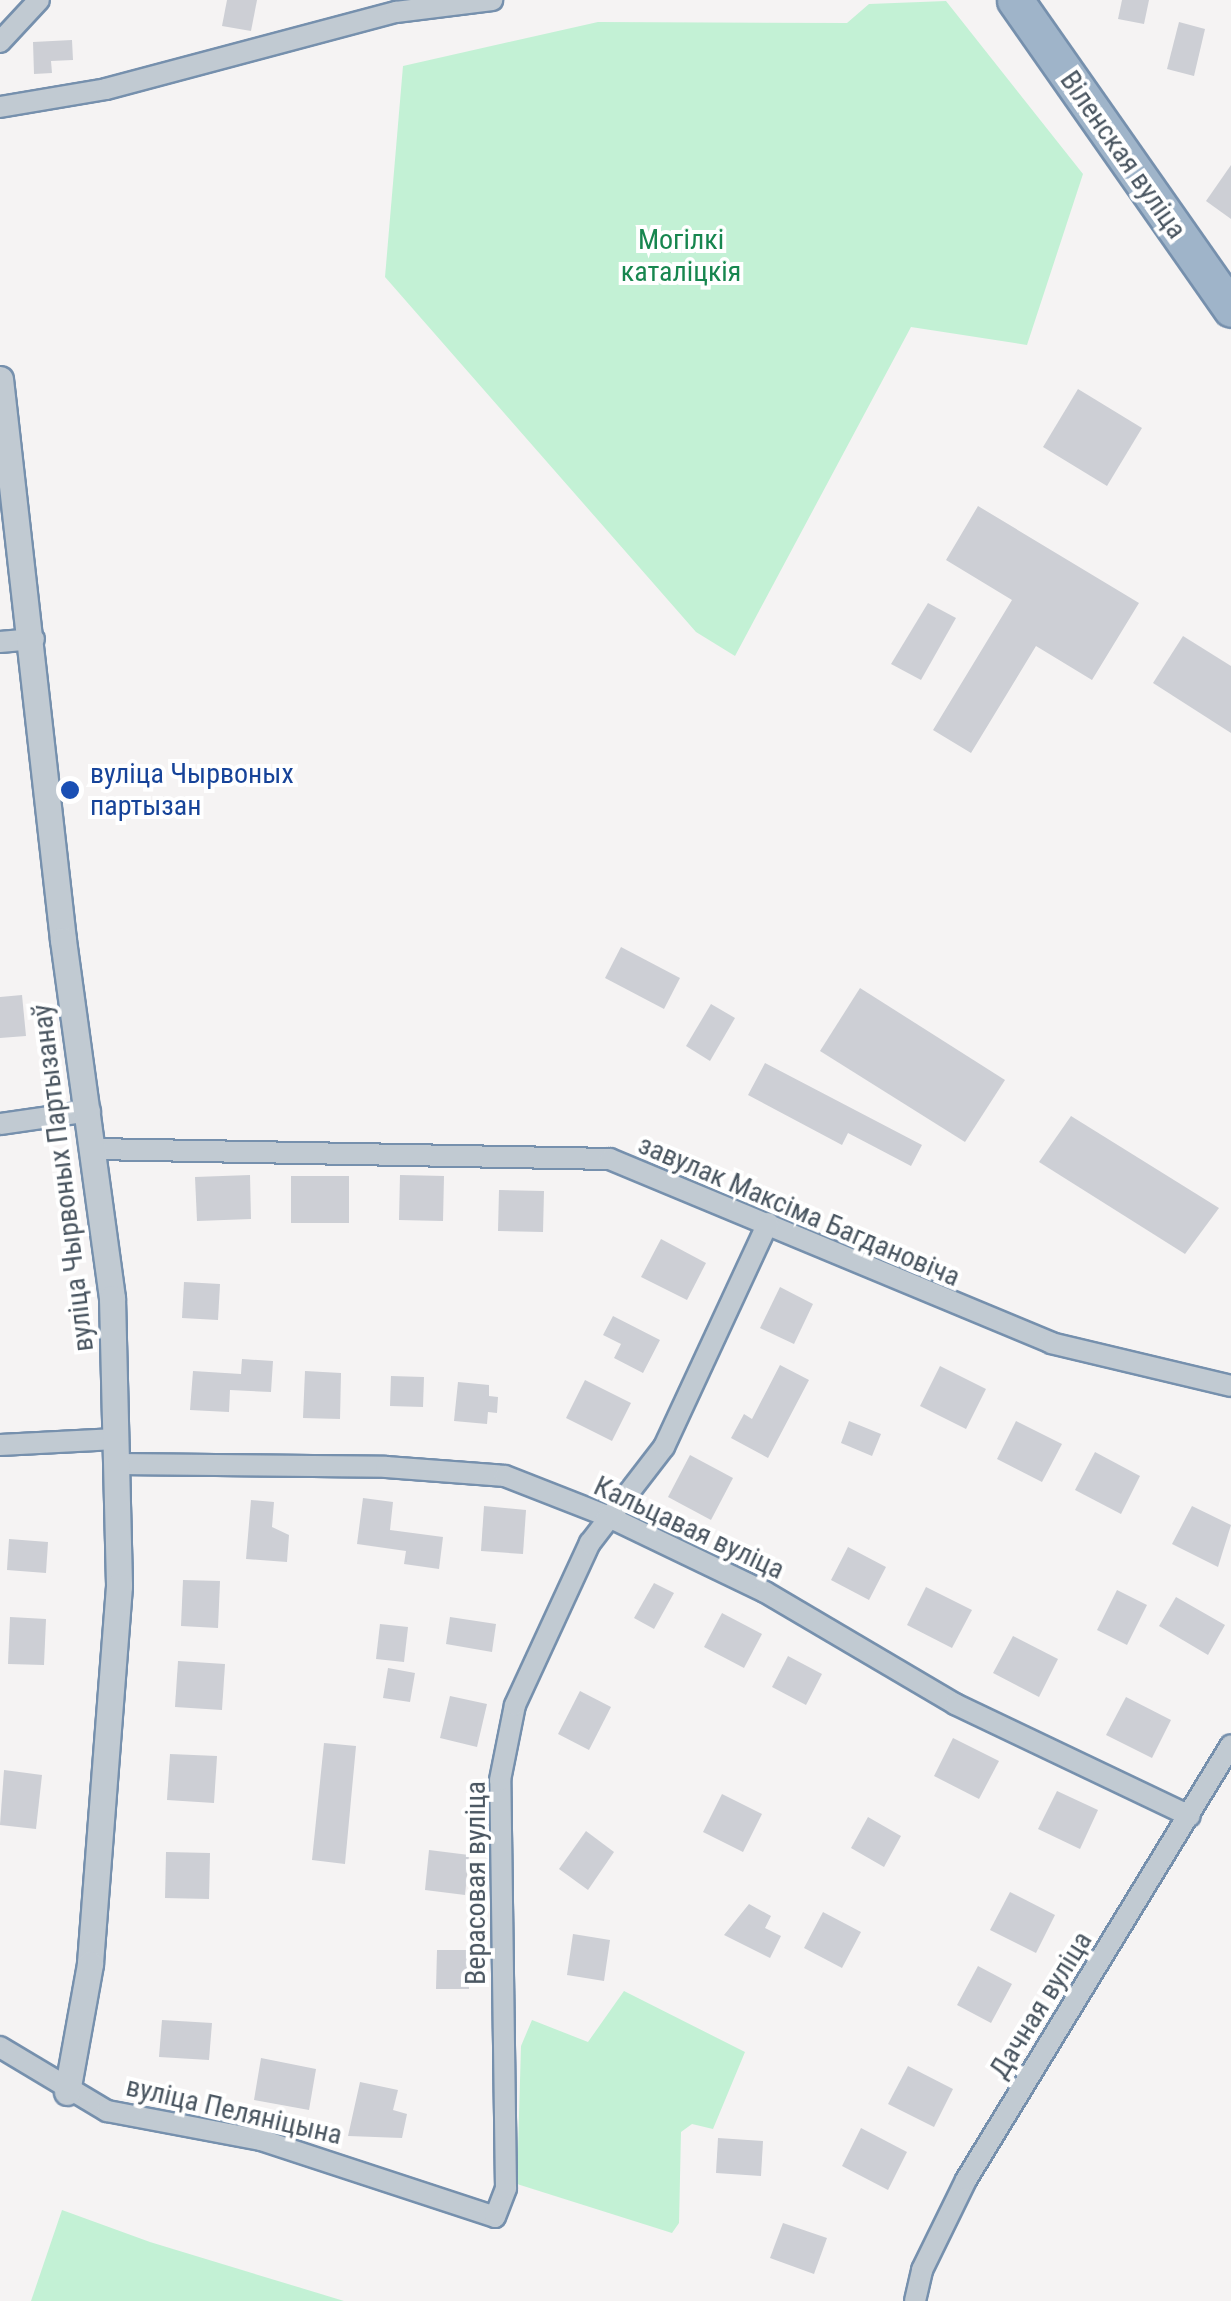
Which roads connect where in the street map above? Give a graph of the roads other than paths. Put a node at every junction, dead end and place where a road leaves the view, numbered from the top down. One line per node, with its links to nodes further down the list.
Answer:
1 (39, 0): 4 (street)
2 (492, 0): 5 (street)
3 (1015, 0): 6 (highway, Віленская вуліца)
4 (0, 42)
5 (0, 107)
6 (1231, 309)
7 (0, 379): 8 (street, вуліца Чырвоных Партызанаў)
8 (34, 639): 9 (street); 10 (street, вуліца Чырвоных Партызанаў)
9 (0, 642)
10 (90, 1111): 11 (street); 12 (street, вуліца Чырвоных Партызанаў)
11 (0, 1124)
12 (95, 1149): 13 (street, завулак Максіма Багдановіча); 16 (street, вуліца Чырвоных Партызанаў)
13 (768, 1223): 14 (street, завулак Максіма Багдановіча); 17 (street, Верасовая вуліца)
14 (1231, 1386)
15 (0, 1445): 16 (street, Кальцавая вуліца)
16 (117, 1452): 17 (street, Кальцавая вуліца); 21 (street, вуліца Чырвоных Партызанаў)
17 (607, 1516): 19 (street, Кальцавая вуліца); 22 (street, Верасовая вуліца)
18 (1231, 1746): 19 (street, Дачная вуліца)
19 (1190, 1816): 23 (street, Дачная вуліца)
20 (0, 2046): 21 (street, вуліца Пеляніцына)
21 (66, 2092): 22 (street, вуліца Пеляніцына)
22 (506, 2188)
23 (915, 2301)

